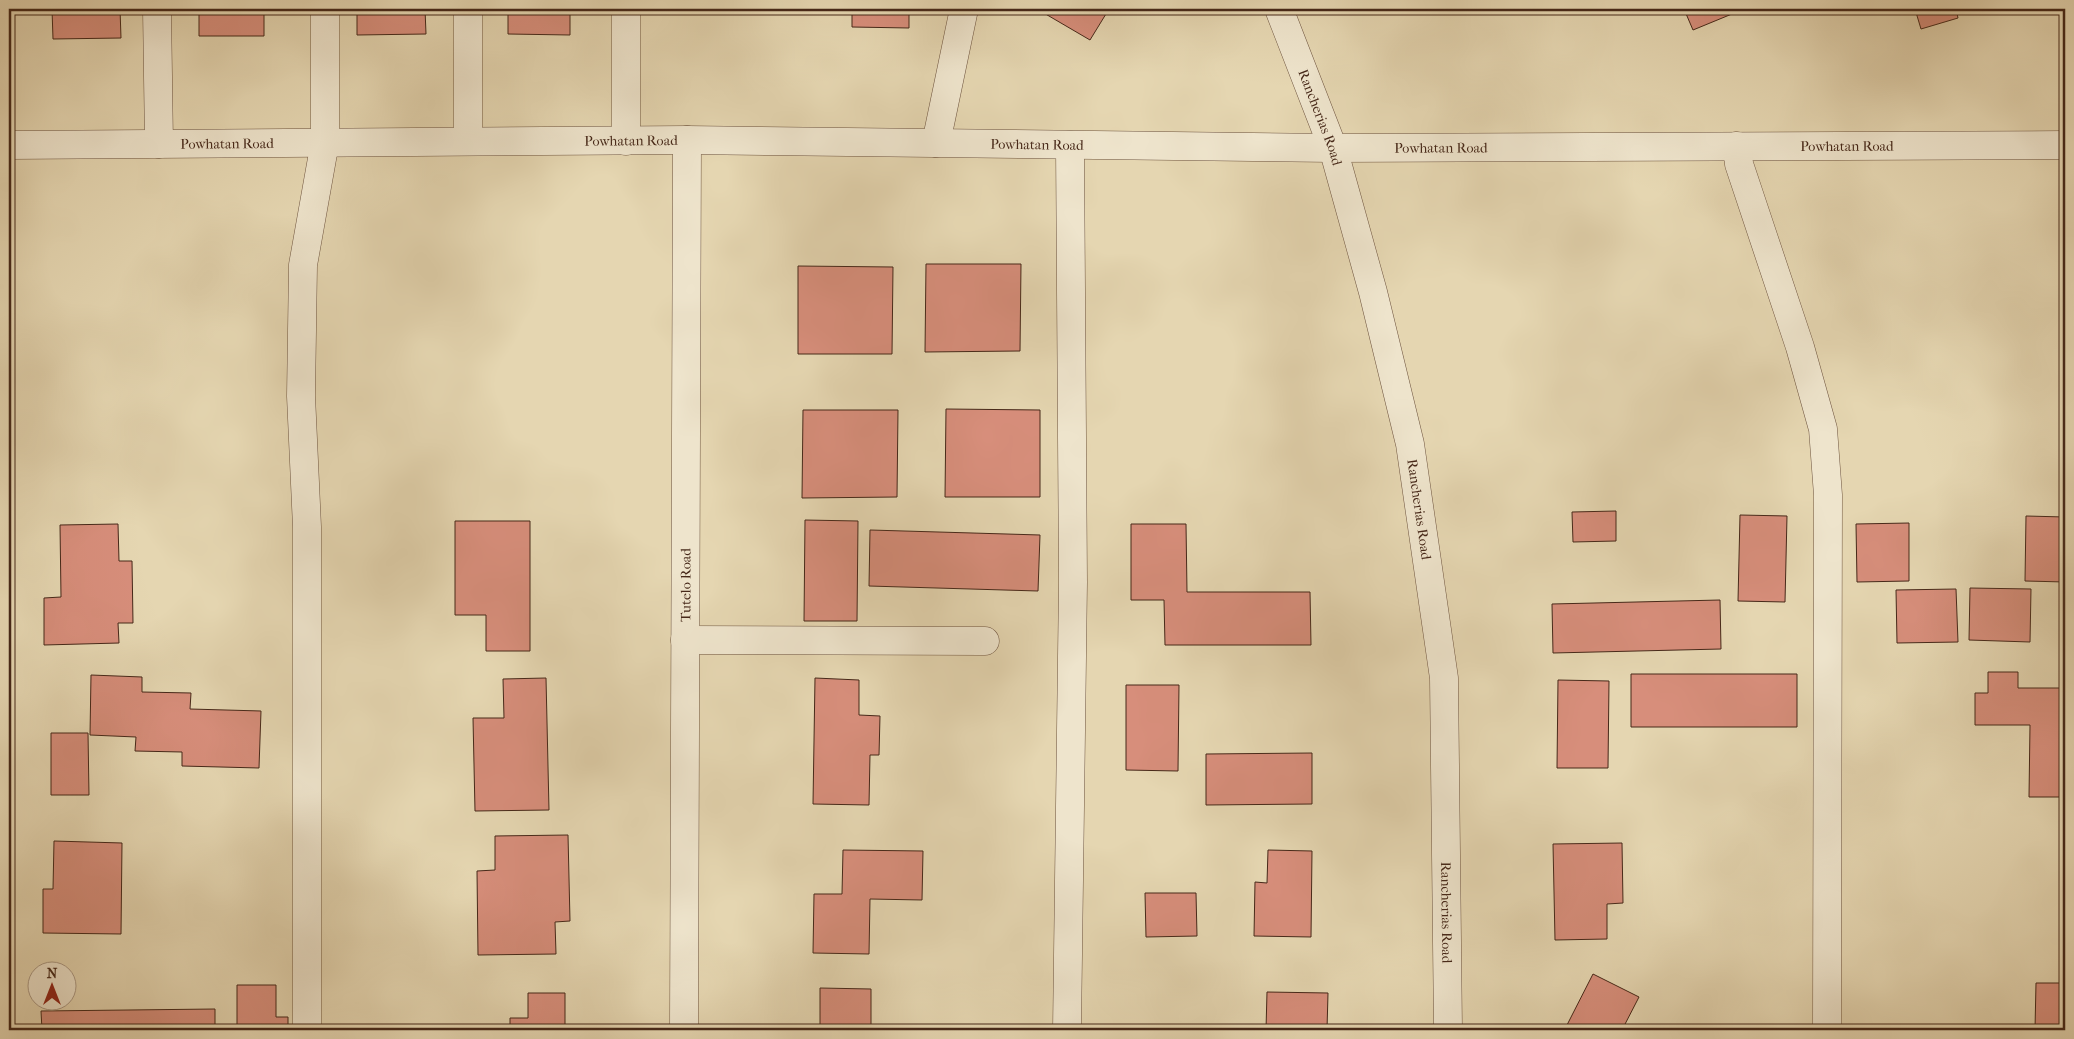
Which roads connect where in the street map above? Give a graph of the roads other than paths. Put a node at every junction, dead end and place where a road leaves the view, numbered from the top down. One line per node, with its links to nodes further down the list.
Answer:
1 (158, 9): 12 (street)
2 (325, 9): 10 (street)
3 (468, 9): 8 (street)
4 (626, 9): 9 (street)
5 (964, 9): 11 (street)
6 (1278, 9): 17 (street, Rancherias Road)
7 (687, 140): 9 (street, Powhatan Road); 11 (street, Powhatan Road); 18 (street, Tutelo Road)
8 (468, 141): 9 (street, Powhatan Road); 10 (street, Powhatan Road)
9 (626, 141)
10 (325, 142): 12 (street, Powhatan Road); 20 (street)
11 (936, 143): 14 (street, Powhatan Road)
12 (159, 144): 13 (street, Powhatan Road)
13 (9, 145)
14 (1070, 145): 17 (street, Powhatan Road); 22 (street)
15 (2065, 145): 16 (street, Powhatan Road)
16 (1737, 146): 17 (street, Powhatan Road); 24 (street)
17 (1333, 148): 23 (street, Rancherias Road)
18 (686, 640): 19 (street); 21 (street, Tutelo Road)
19 (985, 641)
20 (307, 1030)
21 (684, 1030)
22 (1067, 1030)
23 (1448, 1030)
24 (1827, 1030)

